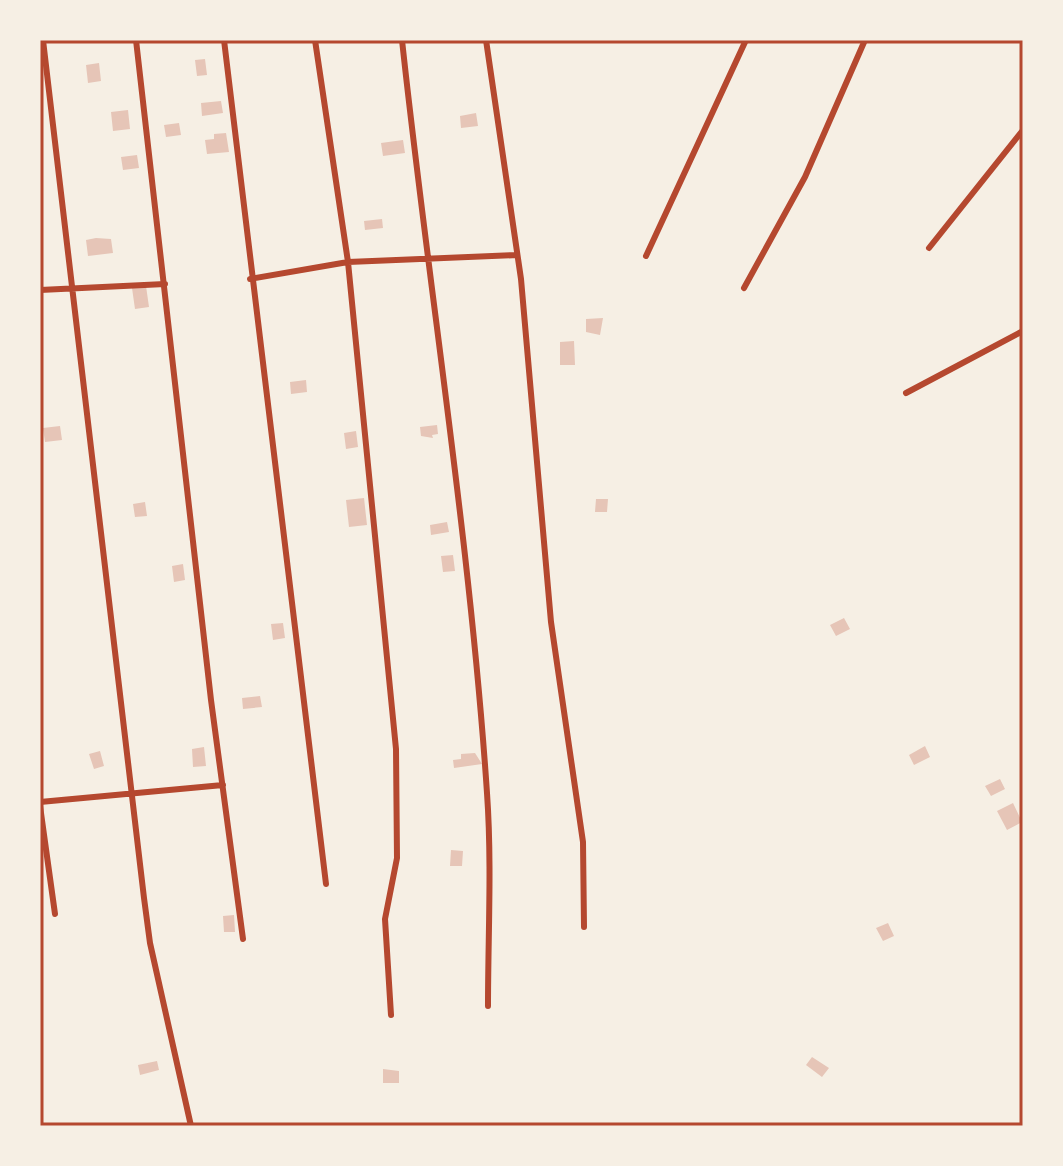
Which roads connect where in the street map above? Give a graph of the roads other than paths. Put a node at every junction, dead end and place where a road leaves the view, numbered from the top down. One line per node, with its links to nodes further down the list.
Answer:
1 (43, 40): 17 (street)
2 (136, 40): 16 (street)
3 (224, 40): 15 (street)
4 (315, 40): 14 (street)
5 (402, 40): 13 (street)
6 (486, 40): 11 (street)
7 (746, 40): 12 (street)
8 (865, 40): 18 (street)
9 (1023, 130): 10 (street)
10 (929, 248)
11 (517, 255): 13 (street); 27 (street)
12 (646, 256)
13 (425, 258): 14 (street); 29 (street)
14 (348, 262): 15 (street); 30 (street)
15 (250, 279): 25 (street)
16 (165, 284): 17 (street); 22 (street)
17 (72, 287): 19 (street); 23 (street)
18 (744, 288)
19 (40, 290)
20 (1023, 331): 21 (street)
21 (906, 393)
22 (223, 785): 23 (street); 28 (street)
23 (131, 795): 24 (street); 31 (street)
24 (40, 804): 26 (street)
25 (326, 884)
26 (55, 914)
27 (584, 927)
28 (243, 939)
29 (488, 1006)
30 (391, 1015)
31 (191, 1126)

